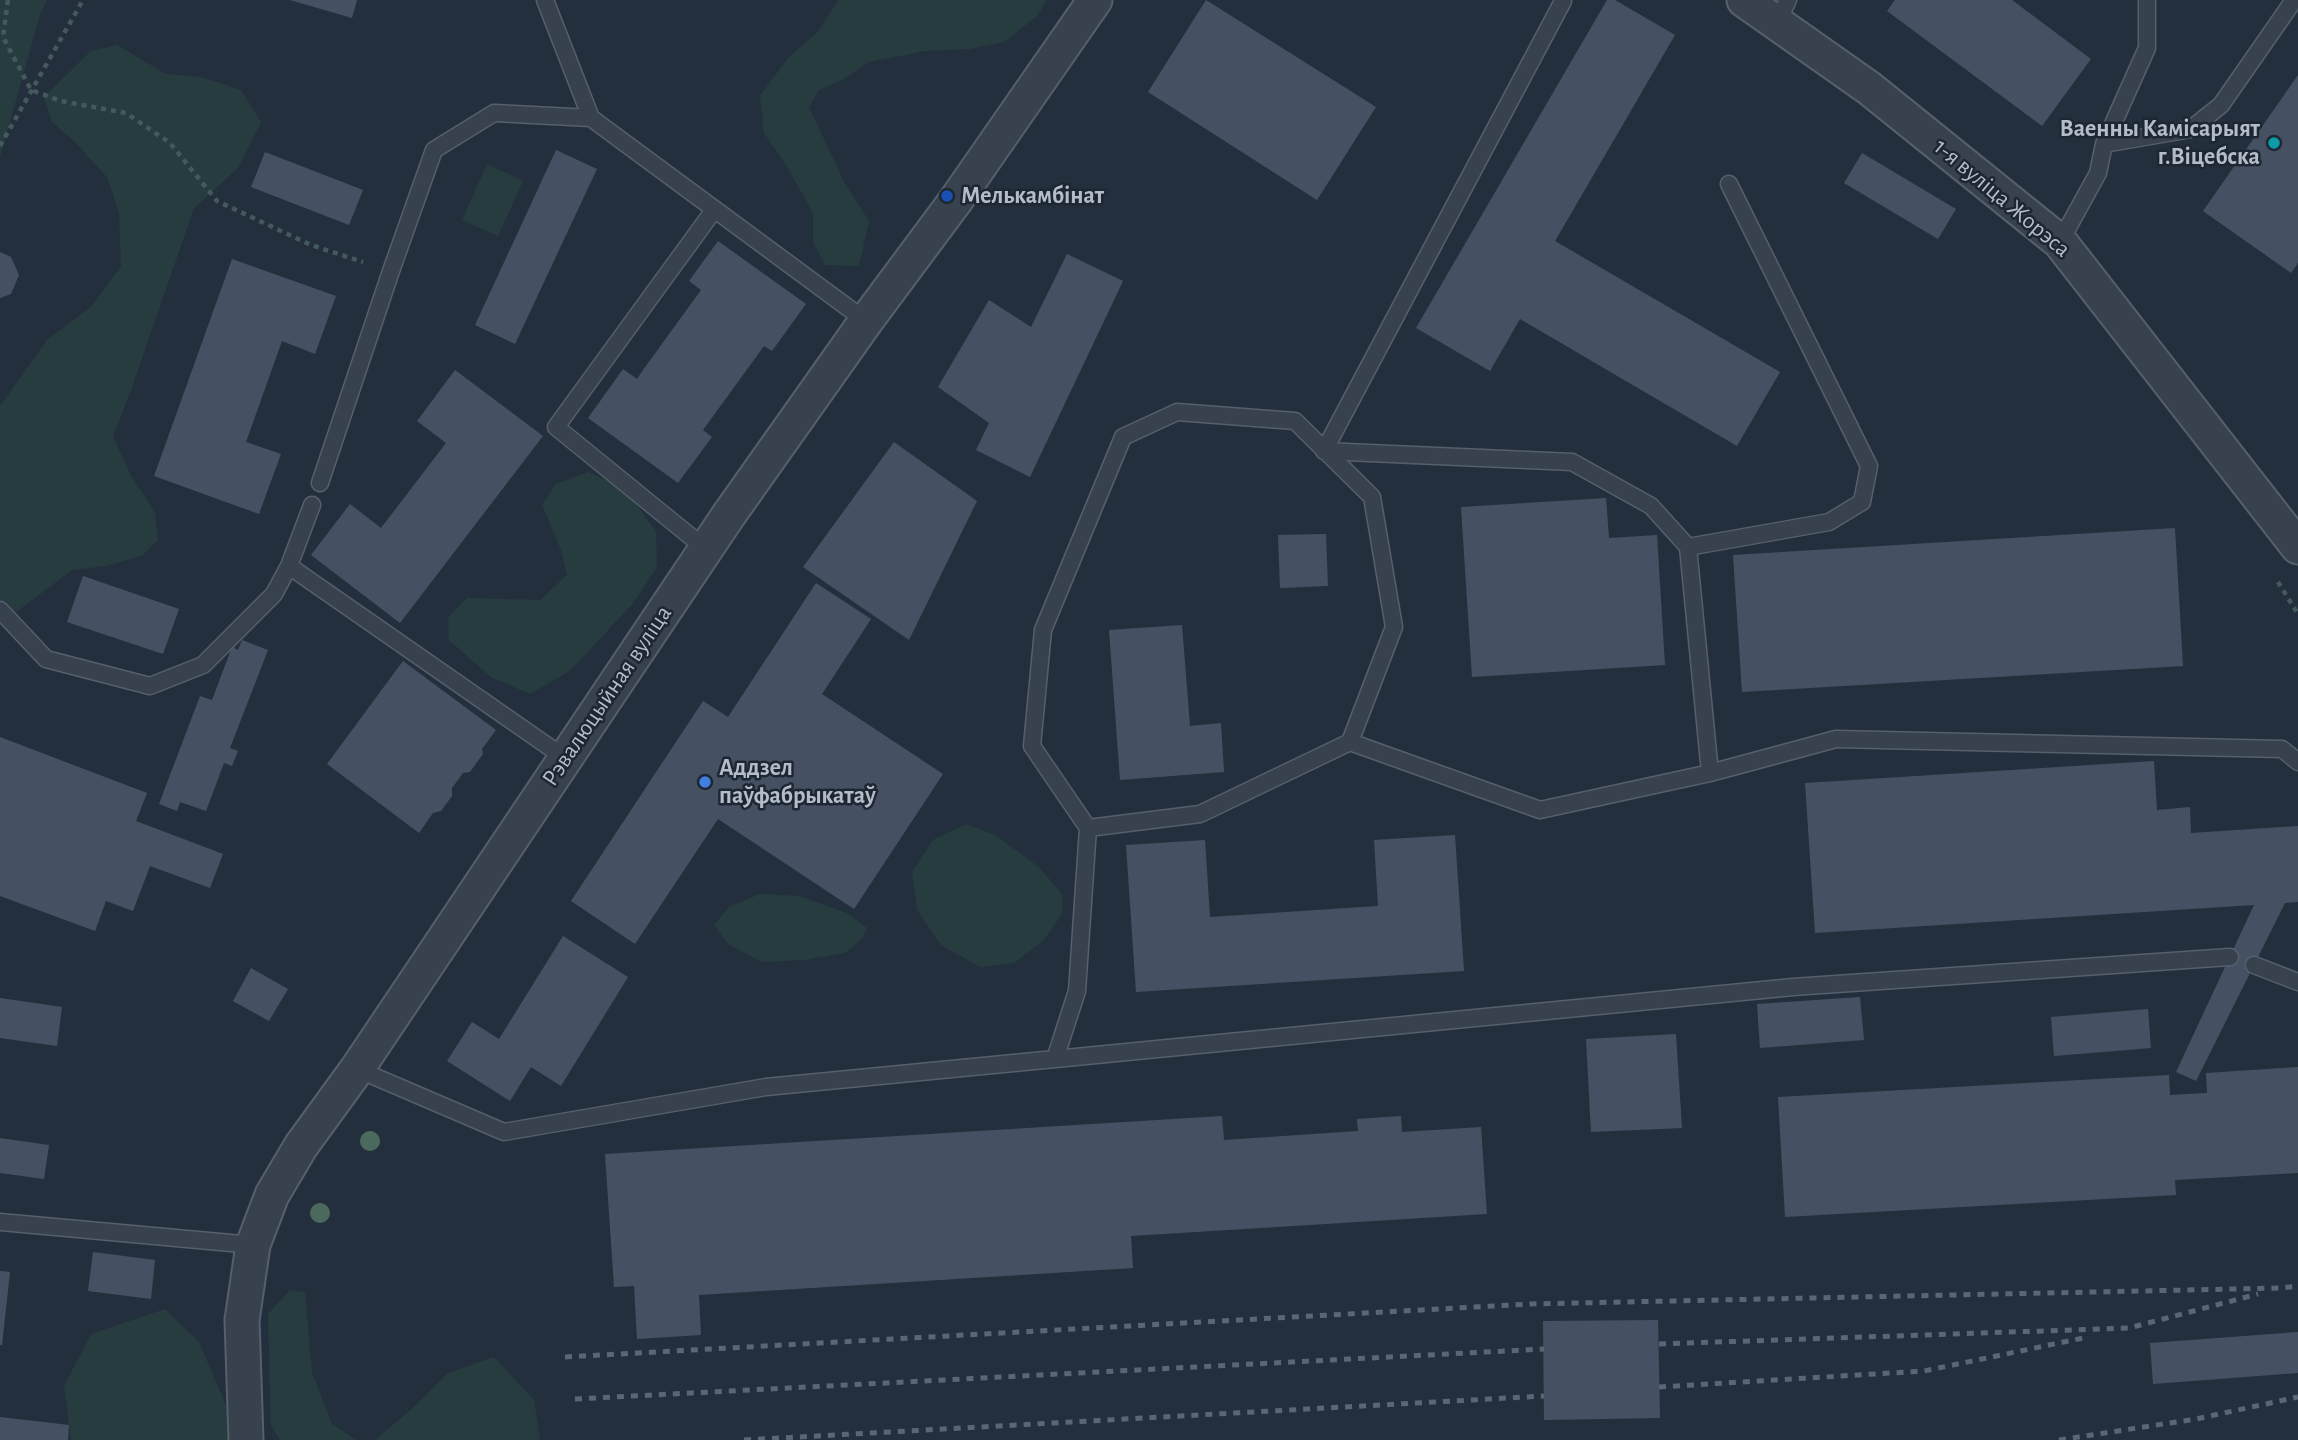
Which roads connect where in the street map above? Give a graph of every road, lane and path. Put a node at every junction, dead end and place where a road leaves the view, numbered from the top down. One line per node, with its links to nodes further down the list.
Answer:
1 (8, 0): 10 (path)
2 (83, 0): 10 (path)
3 (545, 0): 11 (lane)
4 (1095, 0): 18 (street, Рэвалюцыйная вуліца)
5 (1744, 0): 9 (street, 1-я вуліца Жорэса)
6 (2147, 0): 12 (lane)
7 (2294, 0): 12 (lane)
8 (1563, 1): 19 (lane)
9 (1782, 11): 16 (street, 1-я вуліца Жорэса)
10 (31, 90): 13 (path); 17 (path)
11 (591, 118): 15 (lane); 17 (lane)
12 (2104, 144): 16 (lane)
13 (0, 146)
14 (1729, 184): 23 (lane)
15 (714, 210): 18 (lane); 24 (lane)
16 (2060, 242): 22 (street, 1-я вуліца Жорэса)
17 (391, 271): 20 (lane)
18 (866, 321): 24 (street, Рэвалюцыйная вуліца)
19 (1324, 451): 23 (lane); 27 (lane); 31 (lane)
20 (320, 483)
21 (312, 505): 25 (lane)
22 (2297, 540)
23 (1688, 547): 30 (lane)
24 (706, 549): 28 (street, Рэвалюцыйная вуліца)
25 (289, 566): 26 (lane); 28 (lane)
26 (0, 610)
27 (1350, 742): 30 (lane); 31 (lane)
28 (565, 758): 36 (street, Рэвалюцыйная вуліца)
29 (2298, 762): 30 (lane)
30 (1710, 773)
31 (1088, 828): 35 (lane)
32 (2230, 957): 35 (lane)
33 (2254, 965): 34 (lane)
34 (2298, 982)
35 (1055, 1059): 36 (lane)
36 (357, 1069): 38 (street, Рэвалюцыйная вуліца)
37 (0, 1222): 38 (lane)
38 (253, 1245): 39 (street, Рэвалюцыйная вуліца)
39 (246, 1440)

